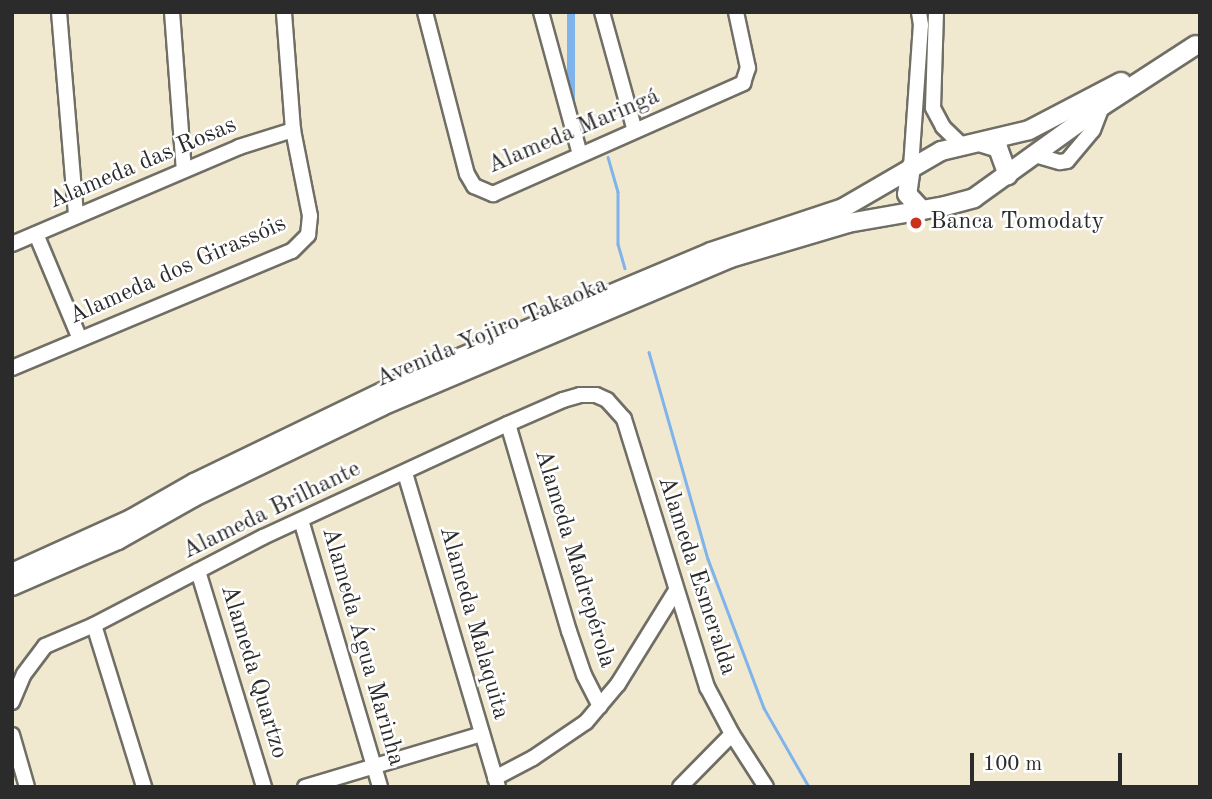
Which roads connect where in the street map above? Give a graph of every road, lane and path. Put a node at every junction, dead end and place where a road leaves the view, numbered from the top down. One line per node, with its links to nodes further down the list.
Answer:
1 (58, 12): 20 (street)
2 (172, 12): 17 (street)
3 (284, 12): 11 (street, Alameda dos Girassóis)
4 (425, 12): 15 (street, Alameda Maringá)
5 (541, 12): 15 (street)
6 (602, 12): 12 (street)
7 (736, 12): 12 (street, Alameda Maringá)
8 (936, 12): 14 (street)
9 (918, 14): 16 (street)
10 (1198, 44): 13 (main road, Avenida Yojiro Takaoka); 18 (main road, Avenida Yojiro Takaoka)
11 (293, 130): 17 (street, Alameda das Rosas); 23 (street, Alameda dos Girassóis)
12 (635, 131): 15 (street, Alameda Maringá)
13 (982, 143): 14 (main road, Avenida Yojiro Takaoka); 18 (main road)
14 (963, 146): 16 (main road, Avenida Yojiro Takaoka)
15 (580, 155)
16 (911, 167): 19 (main road); 30 (main road, Avenida Yojiro Takaoka)
17 (184, 170): 20 (street, Alameda das Rosas)
18 (1008, 175): 19 (main road, Avenida Yojiro Takaoka)
19 (922, 210): 31 (main road, Avenida Yojiro Takaoka)
20 (76, 216): 21 (street, Alameda das Rosas)
21 (36, 234): 22 (street, Alameda das Rosas); 23 (street)
22 (12, 244)
23 (80, 340): 24 (street, Alameda dos Girassóis)
24 (12, 368)
25 (580, 395): 26 (street, Alameda Brilhante); 32 (street, Alameda Esmeralda)
26 (508, 424): 27 (street, Alameda Brilhante); 35 (street, Alameda Madrepérola)
27 (405, 473): 28 (street, Alameda Brilhante); 36 (street, Alameda Malaquita)
28 (301, 520): 29 (street, Alameda Brilhante); 40 (street, Alameda Água Marinha)
29 (198, 571): 33 (street, Alameda Brilhante); 44 (street, Alameda Quartzo)
30 (12, 573)
31 (12, 586)
32 (675, 592): 35 (street); 37 (street, Alameda Esmeralda)
33 (94, 625): 34 (street, Alameda Brilhante); 43 (street)
34 (12, 702)
35 (600, 706): 41 (street)
36 (482, 734): 40 (street); 41 (street, Alameda Malaquita)
37 (732, 734): 47 (street); 48 (street, Alameda Esmeralda)
38 (12, 735): 39 (street)
39 (15, 757): 42 (street)
40 (373, 766): 45 (street); 46 (street, Alameda Água Marinha)
41 (497, 782)
42 (27, 787)
43 (144, 787)
44 (264, 787)
45 (305, 787)
46 (380, 787)
47 (680, 787)
48 (766, 787)

